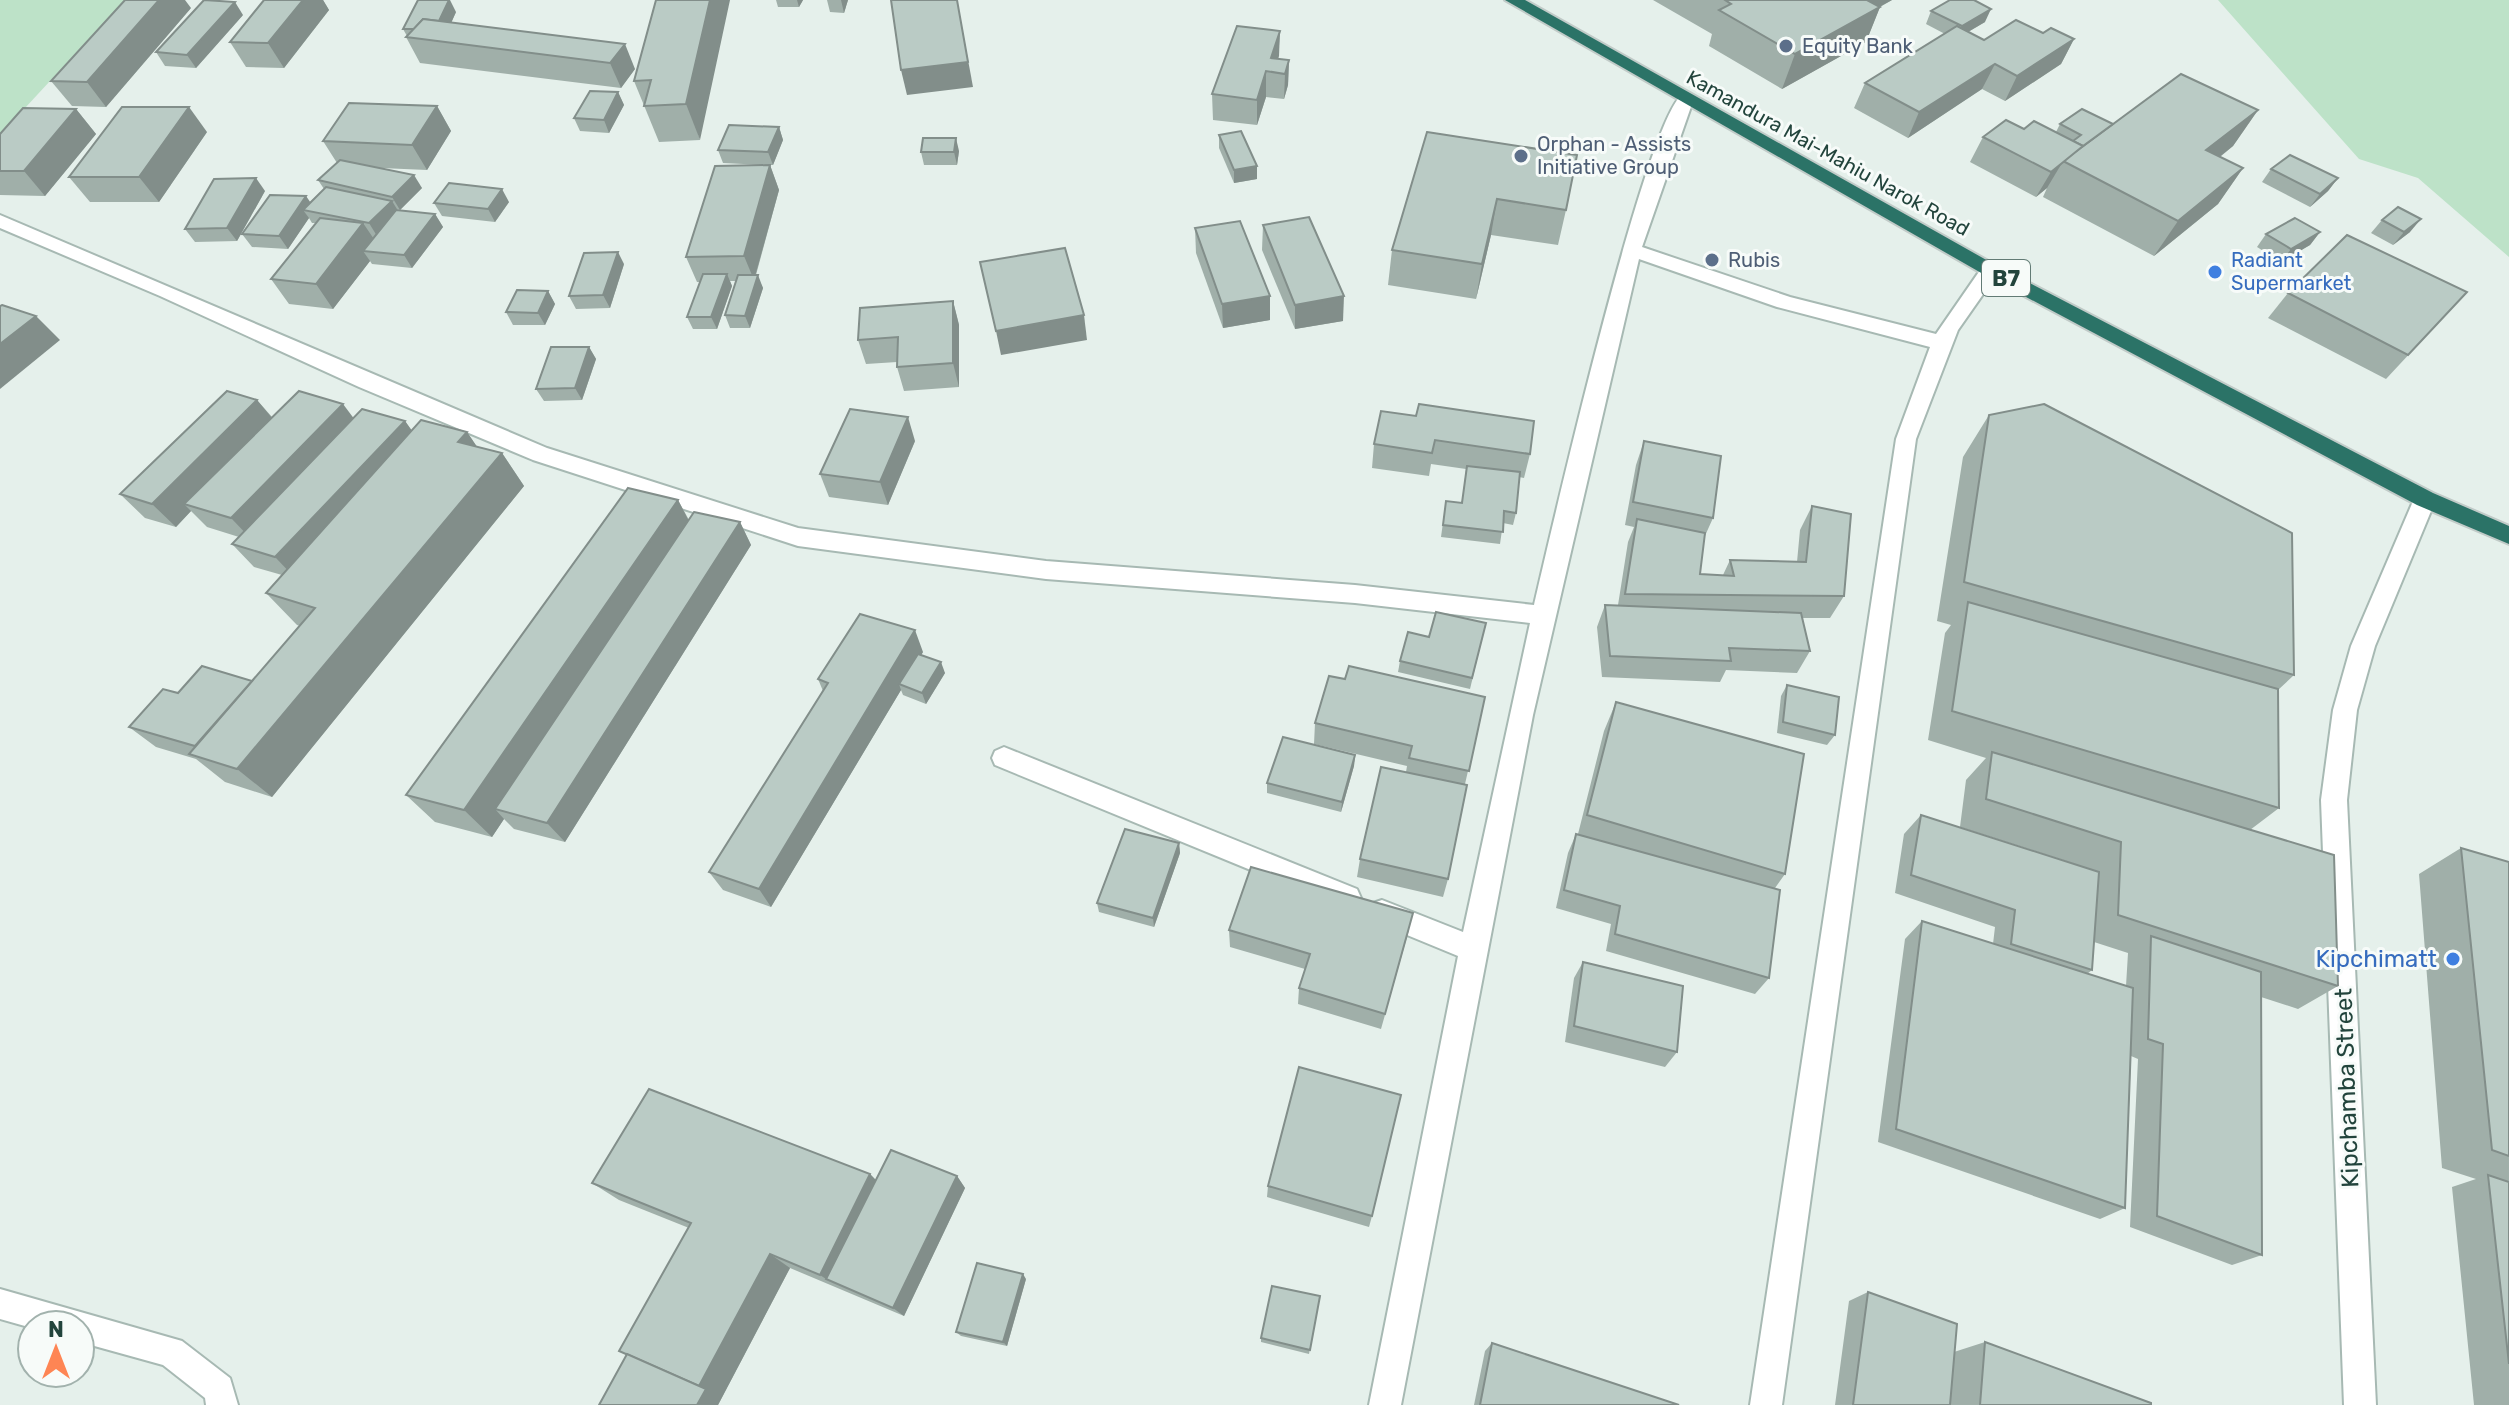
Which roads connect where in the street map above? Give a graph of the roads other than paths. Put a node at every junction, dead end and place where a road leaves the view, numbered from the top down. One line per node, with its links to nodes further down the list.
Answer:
1 (1513, 0): 2 (highway, Kamandura Mai-Mahiu Narok Road / B7)
2 (1685, 98): 4 (street); 5 (highway, Kamandura Mai-Mahiu Narok Road / B7)
3 (0, 221): 9 (street)
4 (1632, 250): 6 (street); 9 (street)
5 (1990, 270): 6 (street); 7 (highway, Kamandura Mai-Mahiu Narok Road / B7)
6 (1939, 342): 15 (street)
7 (2425, 499): 8 (highway, Kamandura Mai-Mahiu Narok Road / B7); 16 (street, Kipchamba Street)
8 (2509, 535)
9 (1542, 615): 11 (street)
10 (1004, 758): 11 (street)
11 (1473, 949): 14 (street)
12 (96, 1331): 13 (street)
13 (222, 1405)
14 (1385, 1405)
15 (1766, 1405)
16 (2360, 1405)

